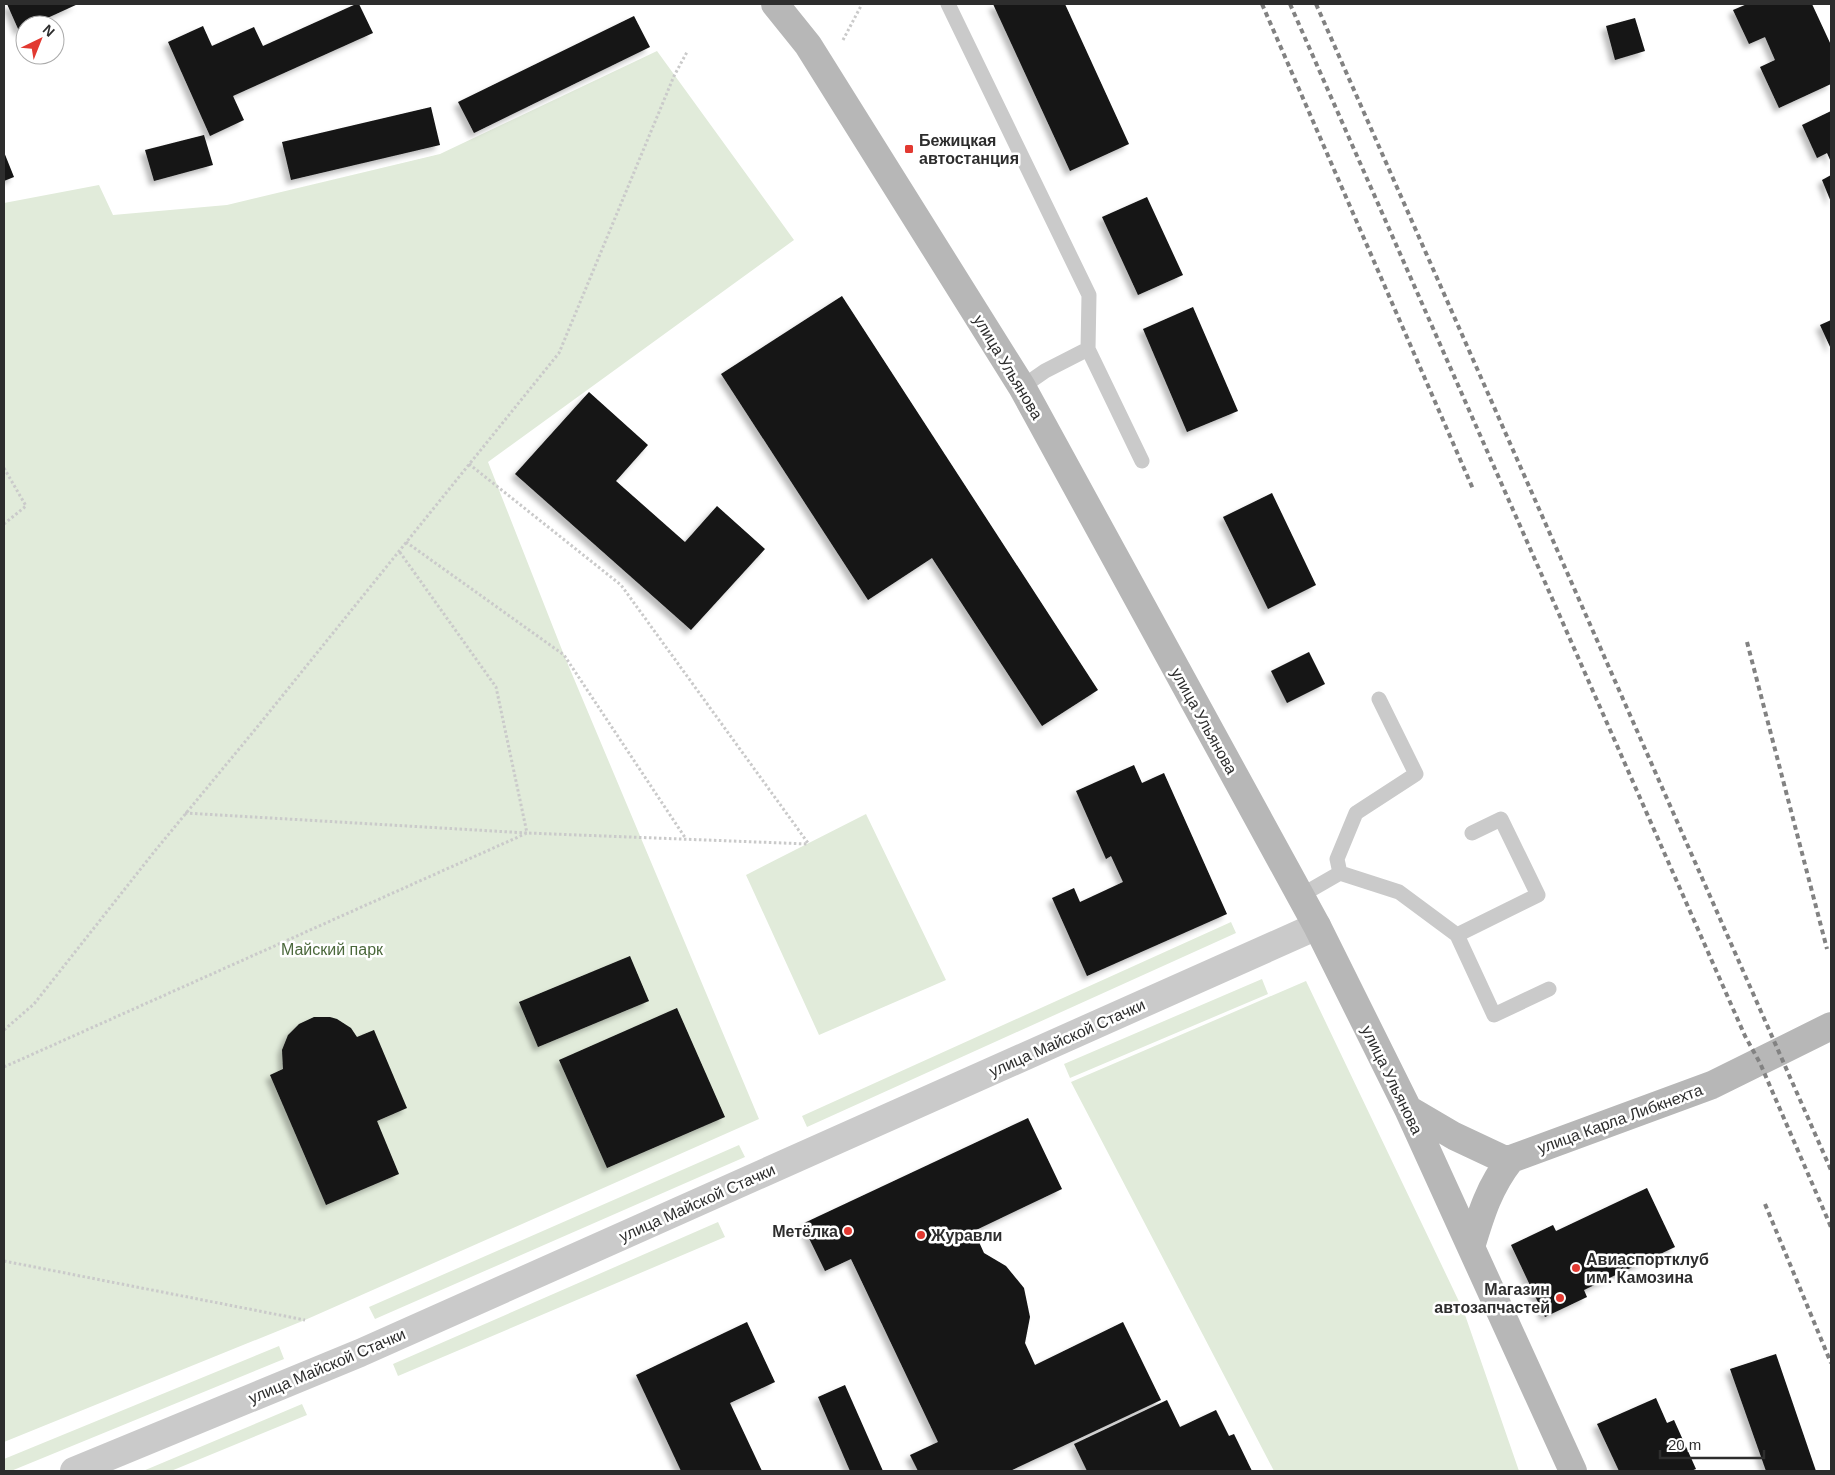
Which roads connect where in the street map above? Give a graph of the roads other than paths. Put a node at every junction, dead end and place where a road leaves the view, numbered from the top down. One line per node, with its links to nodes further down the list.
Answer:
1 (775, 4): 4 (main road, улица Ульянова)
2 (948, 4): 3 (lane)
3 (1088, 349): 4 (lane); 5 (lane)
4 (1022, 387): 9 (main road, улица Ульянова)
5 (1142, 461)
6 (1379, 699): 8 (lane)
7 (1472, 833): 11 (lane)
8 (1340, 873): 9 (lane); 11 (lane)
9 (1300, 896): 10 (main road, улица Ульянова)
10 (1317, 926): 14 (main road, улица Ульянова); 17 (street, улица Майской Стачки)
11 (1457, 935): 12 (lane)
12 (1549, 989)
13 (1831, 1026): 15 (main road, улица Карла Либкнехта)
14 (1408, 1109): 15 (main road); 16 (main road, улица Ульянова)
15 (1507, 1159): 16 (main road)
16 (1471, 1247): 18 (main road, улица Ульянова)
17 (74, 1471)
18 (1573, 1471)

